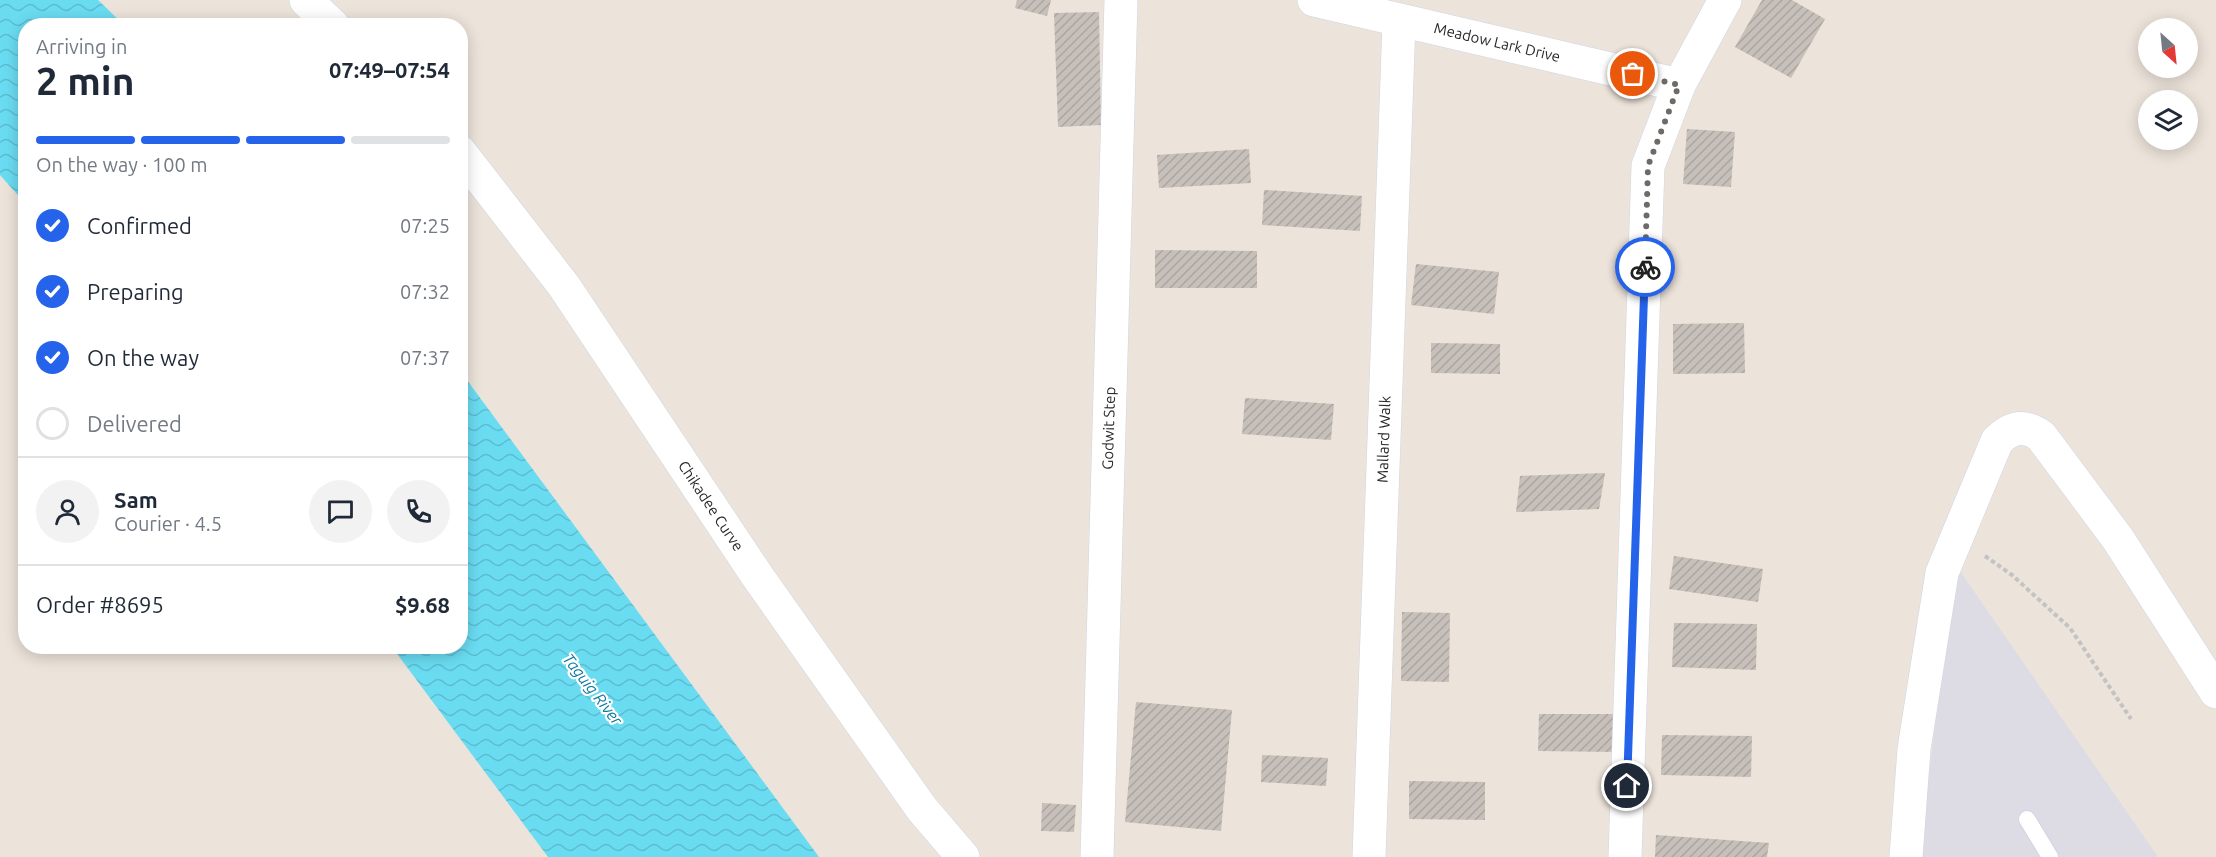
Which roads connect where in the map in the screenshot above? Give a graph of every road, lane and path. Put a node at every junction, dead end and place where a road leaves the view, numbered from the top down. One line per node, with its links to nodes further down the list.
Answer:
1 (306, 0): 5 (street)
2 (1121, 0): 14 (street, Godwit Step)
3 (1314, 0): 6 (street, Meadow Lark Drive)
4 (1725, 0): 7 (street)
5 (325, 18)
6 (1399, 22): 7 (street, Meadow Lark Drive); 15 (street, Mallard Walk)
7 (1679, 85): 16 (street)
8 (468, 162): 13 (street, Chikadee Curve)
9 (1957, 538): 10 (street); 11 (path); 17 (street)
10 (2216, 692)
11 (2131, 718)
12 (2027, 819): 18 (lane)
13 (963, 857)
14 (1097, 857)
15 (1369, 857)
16 (1625, 857)
17 (1906, 857)
18 (2050, 857)

